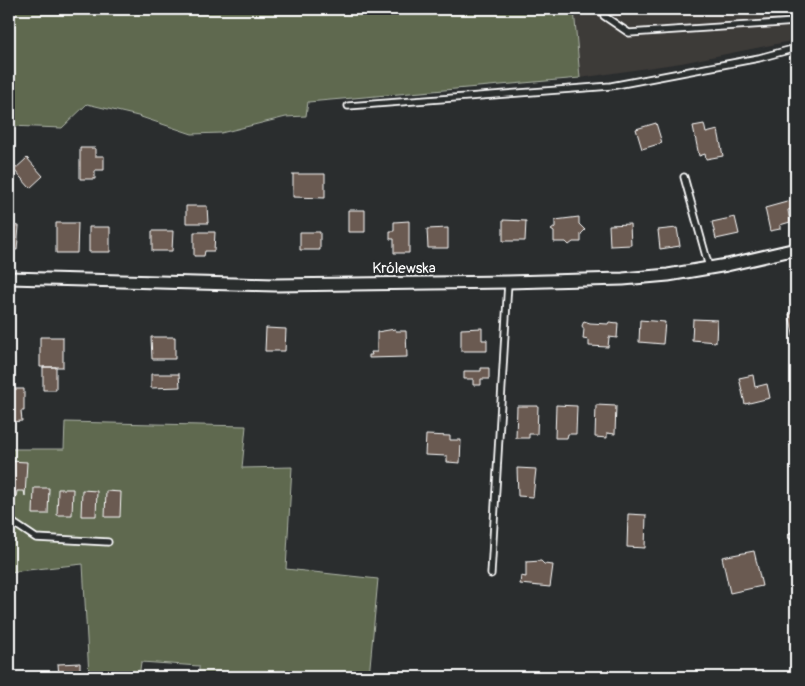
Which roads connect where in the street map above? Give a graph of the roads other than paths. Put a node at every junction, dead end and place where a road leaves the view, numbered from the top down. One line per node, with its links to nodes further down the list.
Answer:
1 (603, 9): 2 (lane)
2 (796, 22)
3 (796, 48): 4 (lane)
4 (348, 106)
5 (684, 176): 7 (lane)
6 (796, 249): 7 (street, Królewska)
7 (710, 267): 9 (street, Królewska)
8 (9, 278): 9 (street, Królewska)
9 (508, 282): 12 (lane)
10 (9, 520): 11 (lane)
11 (108, 542)
12 (491, 574)

